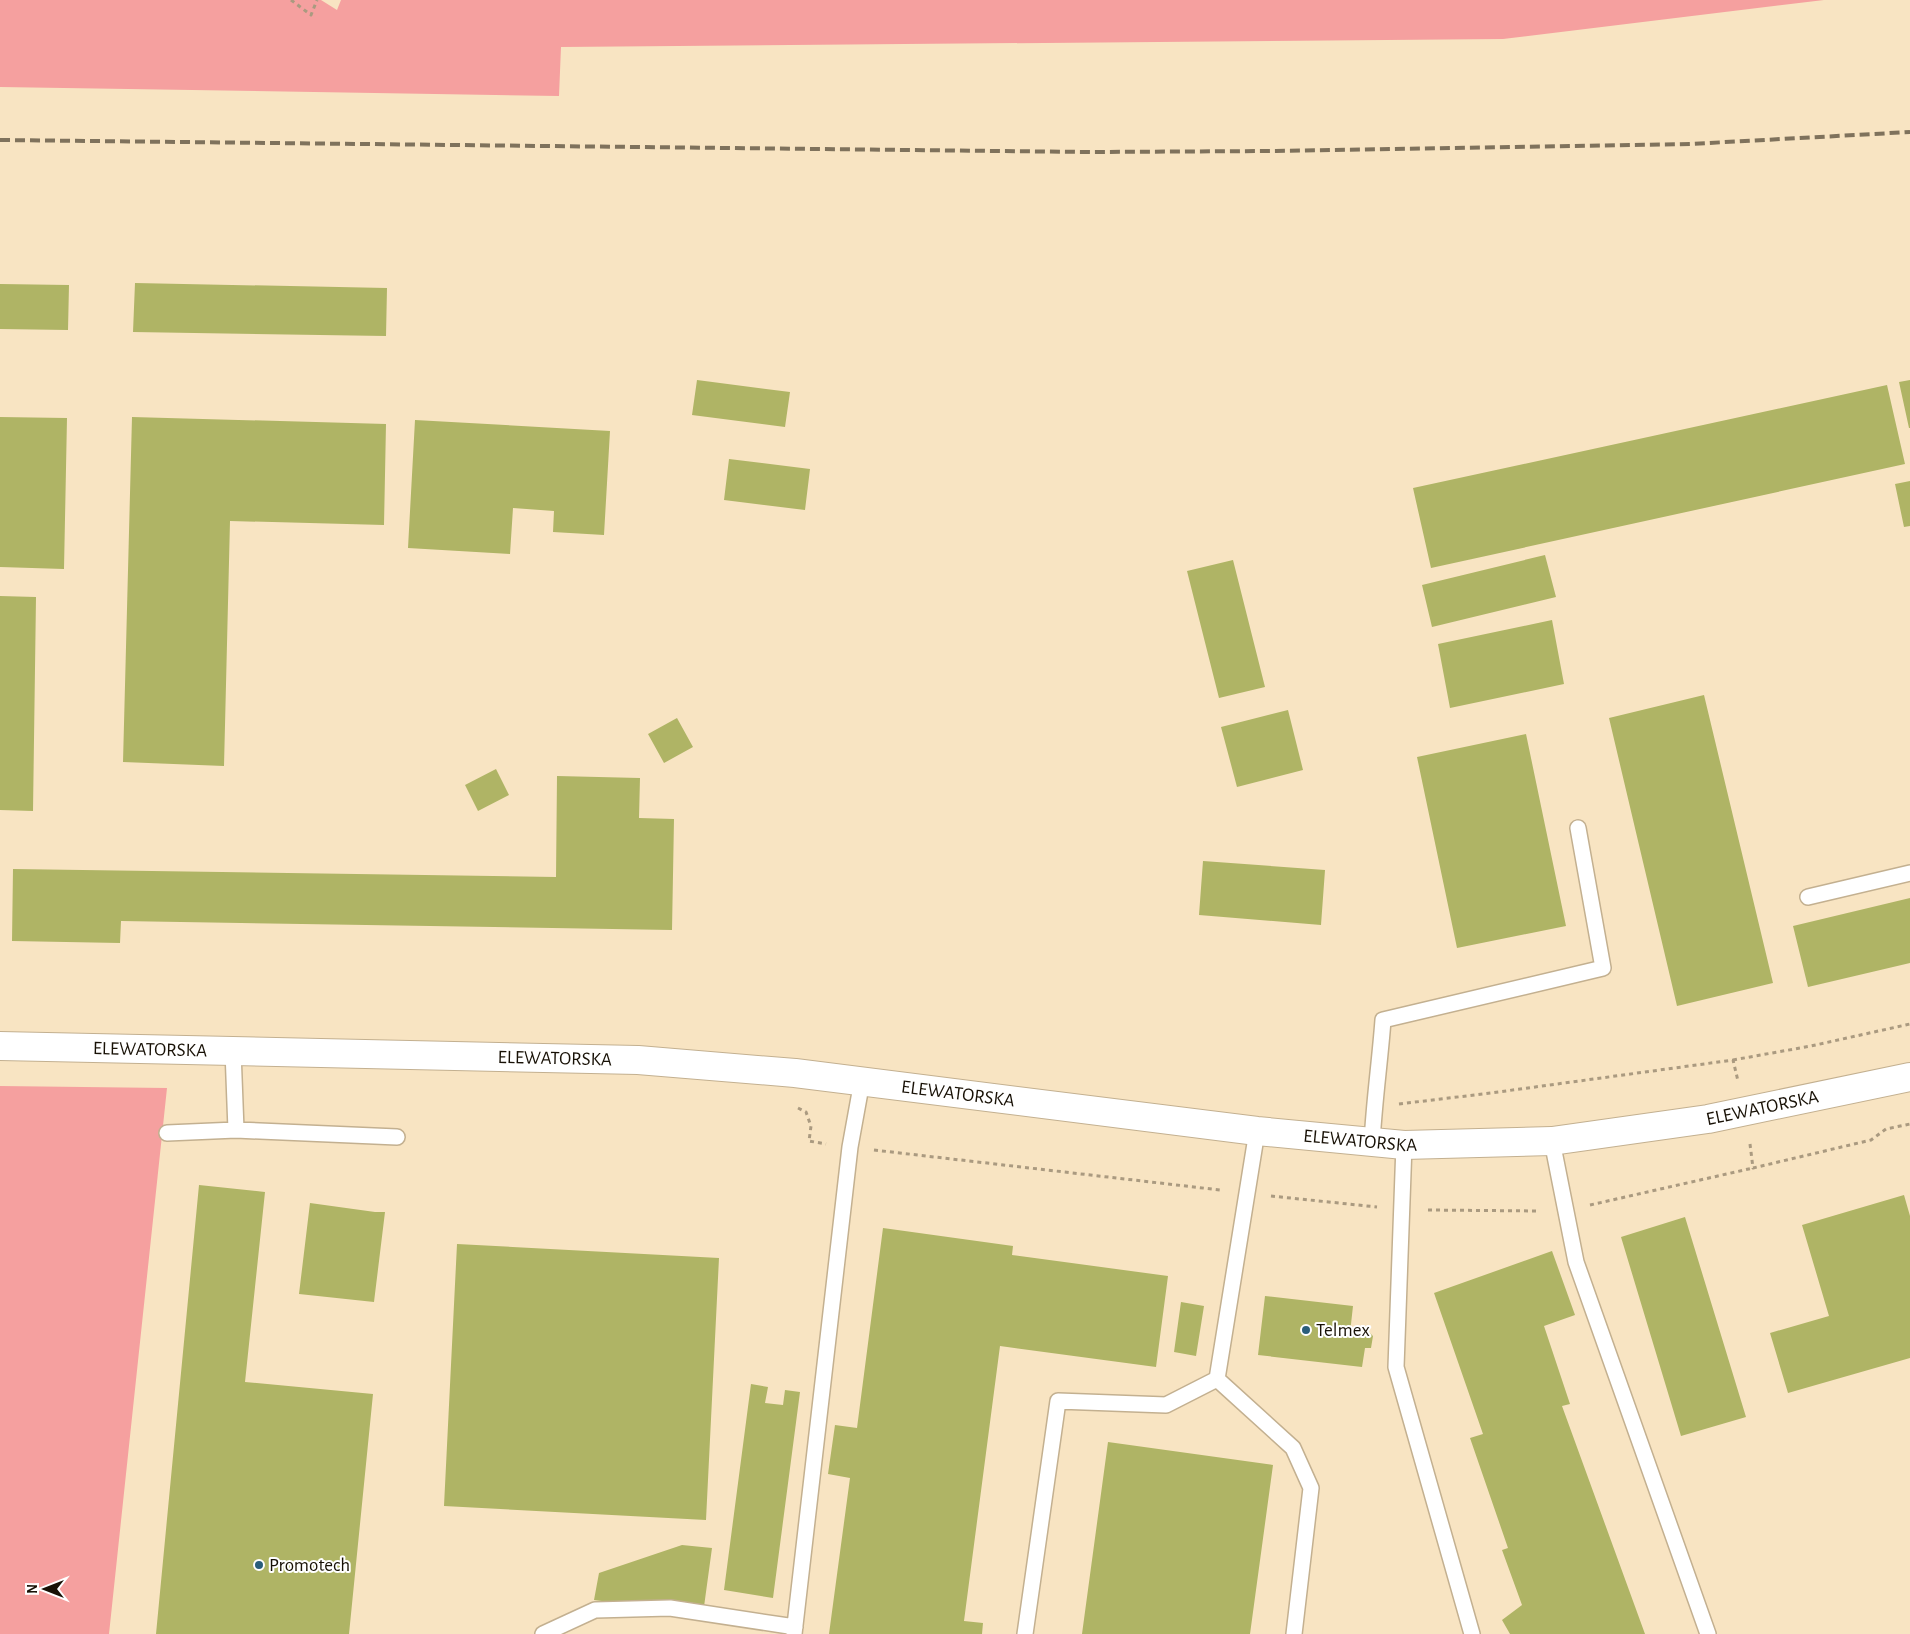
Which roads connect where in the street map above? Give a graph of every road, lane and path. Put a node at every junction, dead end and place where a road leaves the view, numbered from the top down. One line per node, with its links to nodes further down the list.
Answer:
1 (291, 0): 2 (path)
2 (317, 0)
3 (1578, 828): 17 (lane)
4 (1910, 873): 5 (lane)
5 (1808, 897)
6 (1910, 1024): 9 (path)
7 (0, 1046): 8 (street, ELEWATORSKA)
8 (233, 1051): 11 (street, ELEWATORSKA); 12 (lane)
9 (1733, 1060)
10 (1910, 1077): 16 (street, ELEWATORSKA)
11 (862, 1081): 13 (street, ELEWATORSKA); 20 (lane)
12 (236, 1130): 14 (lane); 15 (lane)
13 (1257, 1131): 17 (street, ELEWATORSKA); 19 (lane)
14 (167, 1133)
15 (397, 1137)
16 (1552, 1141): 18 (street, ELEWATORSKA); 25 (lane)
17 (1372, 1143): 18 (street, ELEWATORSKA)
18 (1404, 1145): 24 (lane)
19 (1217, 1379): 22 (lane); 23 (lane)
20 (794, 1630): 21 (lane)
21 (543, 1634)
22 (1025, 1634)
23 (1294, 1634)
24 (1472, 1634)
25 (1708, 1634)

